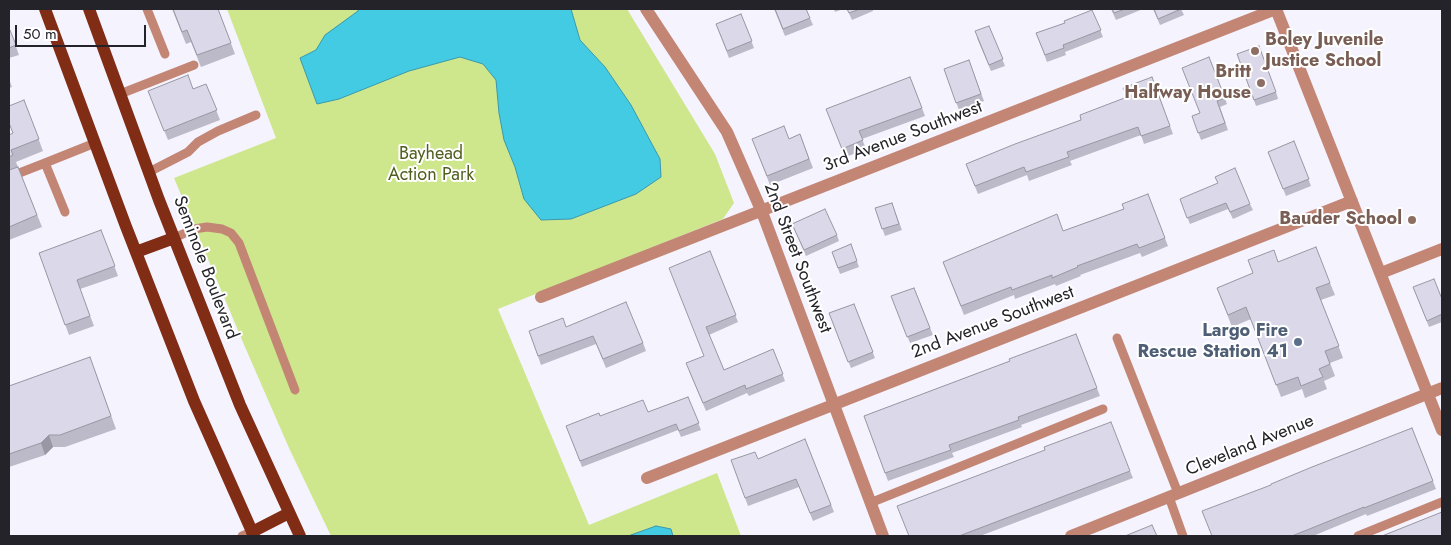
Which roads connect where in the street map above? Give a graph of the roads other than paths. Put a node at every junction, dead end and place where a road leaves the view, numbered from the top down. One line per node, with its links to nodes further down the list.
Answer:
1 (45, 9): 10 (main road)
2 (89, 9): 8 (main road, Seminole Boulevard)
3 (147, 9): 6 (lane)
4 (646, 9): 16 (street, 2nd Street Southwest)
5 (1277, 9): 14 (street); 16 (street, 3rd Avenue Southwest)
6 (165, 54)
7 (194, 65): 8 (lane)
8 (120, 94): 12 (main road, Seminole Boulevard)
9 (256, 115): 12 (lane)
10 (95, 143): 11 (lane); 19 (main road)
11 (45, 163): 13 (lane); 15 (lane)
12 (148, 172): 17 (main road, Seminole Boulevard)
13 (9, 177)
14 (1352, 201): 20 (street); 26 (street, 2nd Avenue Southwest)
15 (65, 212)
16 (762, 212): 21 (street, 3rd Avenue Southwest); 26 (street, 2nd Street Southwest)
17 (174, 238): 19 (main road); 24 (lane); 33 (main road, Seminole Boulevard)
18 (1442, 249): 20 (street)
19 (136, 252): 34 (main road)
20 (1381, 273): 25 (street)
21 (541, 297)
22 (1117, 338): 30 (lane)
23 (1442, 388): 25 (street, Cleveland Avenue)
24 (295, 390)
25 (1428, 394): 28 (street); 30 (street, Cleveland Avenue)
26 (833, 404): 29 (street, 2nd Avenue Southwest); 32 (street, 2nd Street Southwest)
27 (1102, 409): 32 (lane)
28 (1442, 430)
29 (647, 478)
30 (1174, 495): 37 (street, Cleveland Avenue); 38 (lane)
31 (1442, 502): 39 (lane)
32 (870, 503): 36 (street, 2nd Street Southwest)
33 (289, 514): 34 (main road); 35 (main road, Seminole Boulevard)
34 (249, 535)
35 (300, 536)
36 (883, 536)
37 (1071, 536)
38 (1183, 536)
39 (1358, 536)

